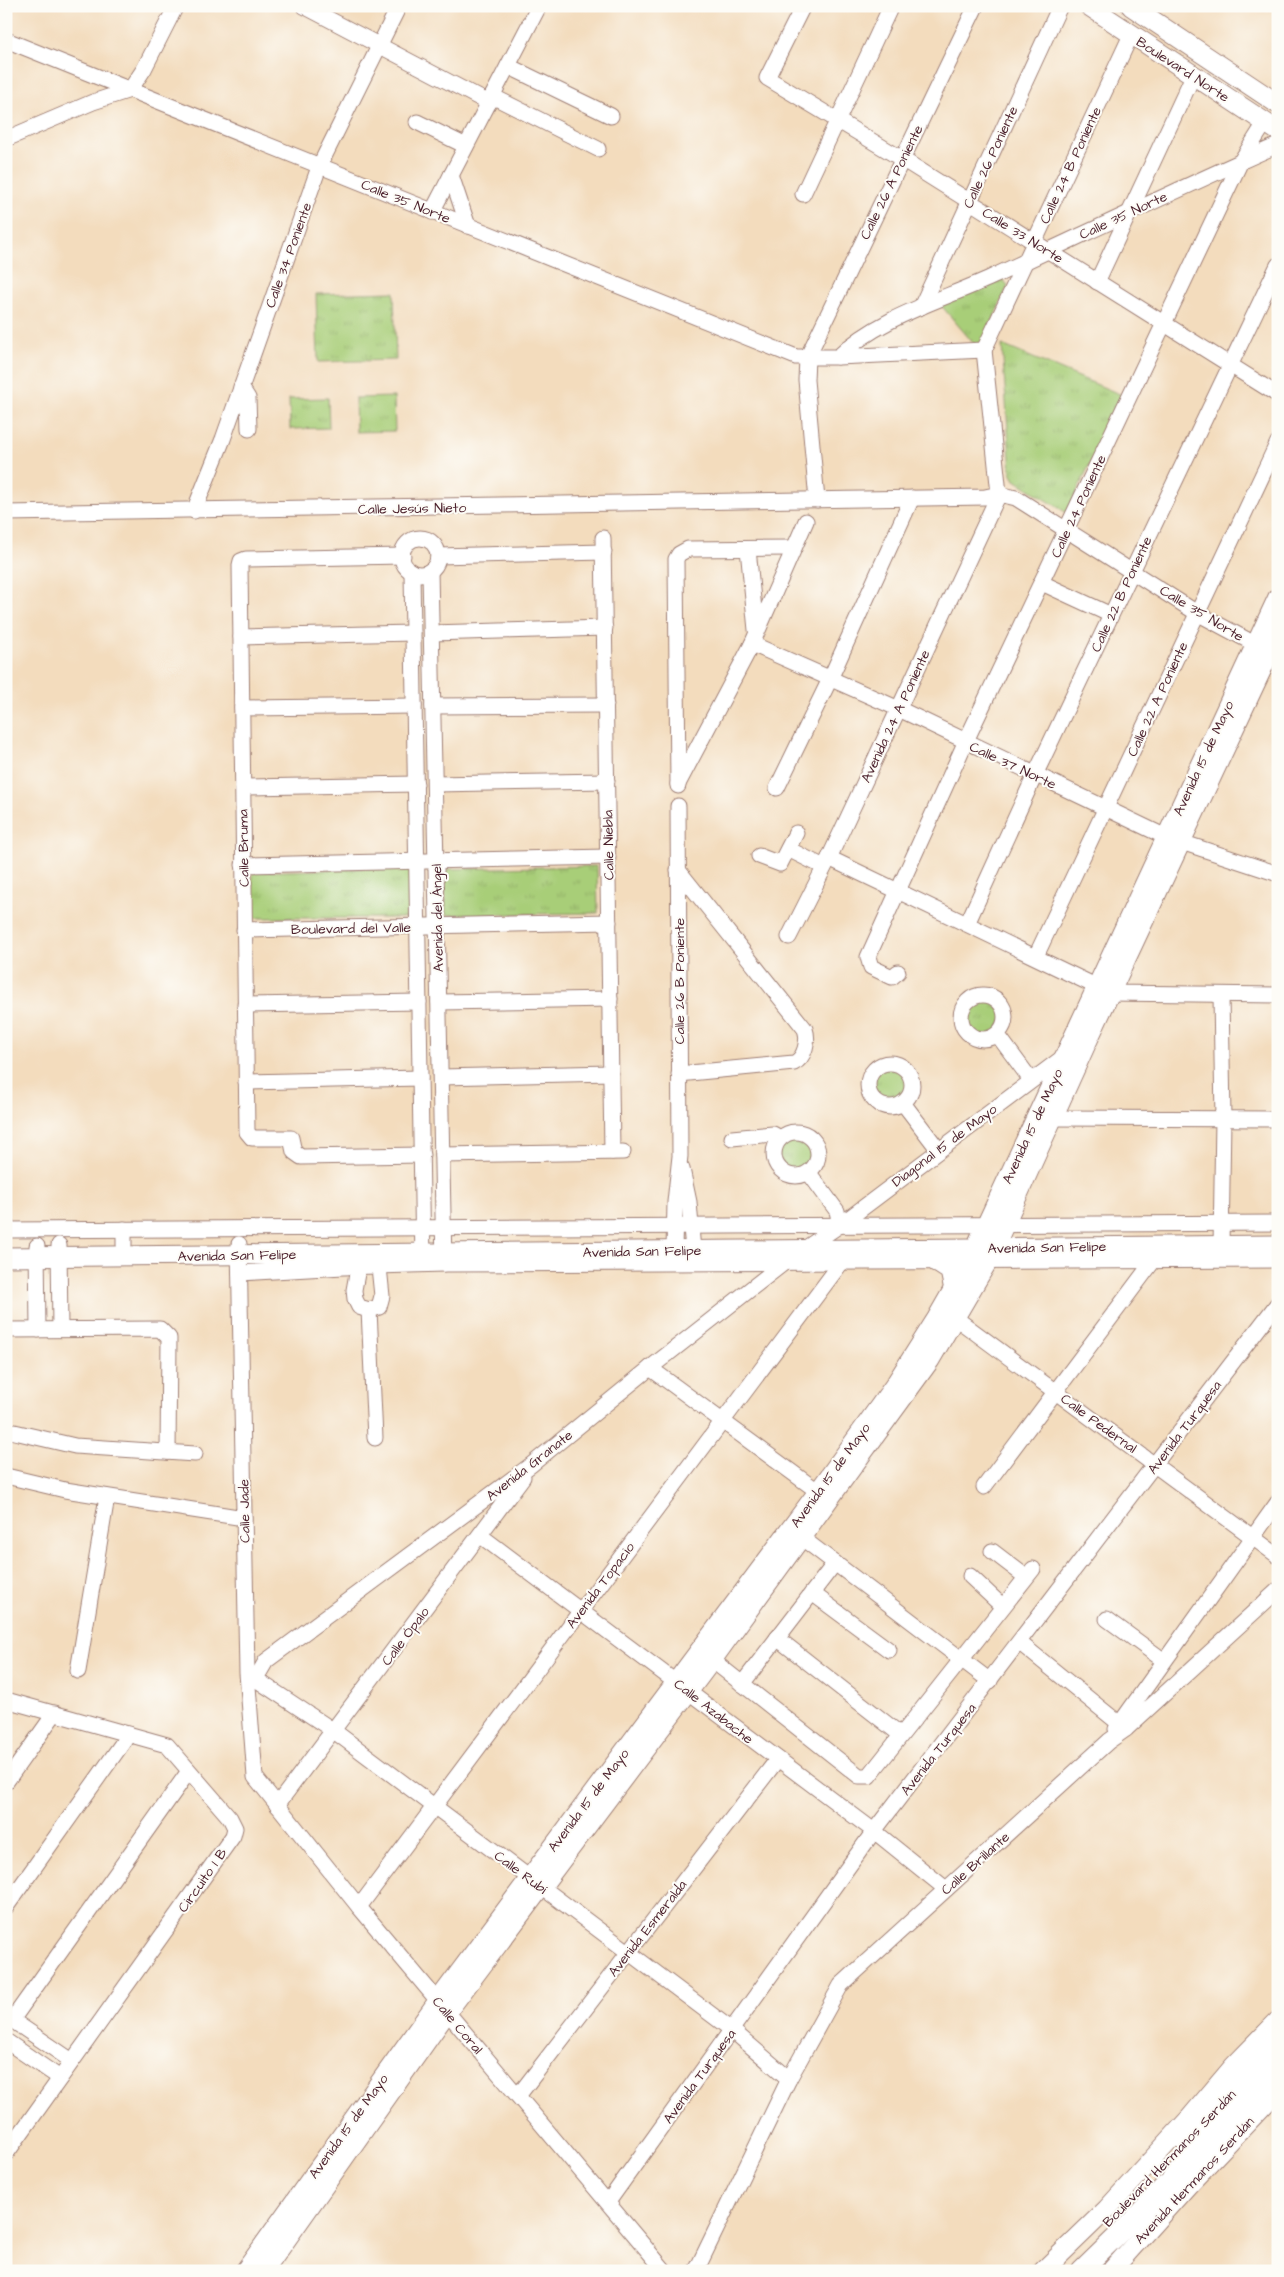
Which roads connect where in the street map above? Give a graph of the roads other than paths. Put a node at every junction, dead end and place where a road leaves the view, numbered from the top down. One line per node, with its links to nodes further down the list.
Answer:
1 (176, 6): 16 (street)
2 (304, 6): 13 (street)
3 (399, 6): 13 (street, Calle 34 Poniente)
4 (539, 6): 14 (street)
5 (803, 6): 20 (street, Calle 33 Norte)
6 (891, 6): 20 (street)
7 (976, 6): 27 (street, Calle 26 A Poniente)
8 (1060, 6): 32 (street, Calle 26 Poniente)
9 (1089, 6): 11 (main road, Boulevard Norte)
10 (1130, 6): 18 (main road, Boulevard Norte)
11 (1130, 35): 15 (main road, Boulevard Norte); 36 (street, Calle 24 B Poniente)
12 (7, 42): 16 (street, Calle 35 Norte)
13 (379, 46): 17 (street); 29 (street, Calle 34 Poniente)
14 (508, 66): 17 (street); 19 (street)
15 (1194, 76): 22 (main road, Boulevard Norte); 33 (street)
16 (130, 90): 23 (street); 29 (street, Calle 35 Norte)
17 (491, 99): 25 (street); 26 (street)
18 (1278, 104)
19 (611, 116)
20 (837, 120): 27 (street, Calle 33 Norte); 31 (street)
21 (417, 122): 25 (street)
22 (1271, 127): 28 (street, Calle 24 Poniente)
23 (6, 139)
24 (1278, 145): 28 (street, Calle 35 Norte)
25 (466, 146): 30 (street)
26 (598, 149)
27 (902, 159): 32 (street, Calle 33 Norte); 45 (street, Calle 26 A Poniente)
28 (1242, 161): 33 (street, Calle 35 Norte); 42 (street, Calle 24 Poniente)
29 (319, 167): 34 (street, Calle 35 Norte); 47 (street, Calle 34 Poniente)
30 (451, 175): 34 (street); 35 (street)
31 (802, 194)
32 (970, 201): 36 (street, Calle 33 Norte); 41 (street, Calle 26 Poniente)
33 (1131, 210): 37 (street, Calle 35 Norte); 40 (street)
34 (432, 212): 35 (street, Calle 35 Norte)
35 (468, 226): 45 (street, Calle 35 Norte)
36 (1034, 242): 37 (street, Calle 33 Norte); 38 (street, Calle 24 B Poniente)
37 (1048, 251): 38 (street, Calle 35 Norte); 40 (street, Calle 33 Norte)
38 (1025, 261): 41 (street, Calle 35 Norte); 43 (street, Calle 24 B Poniente)
39 (1278, 265): 46 (street, Calle 22 B Poniente)
40 (1097, 282): 42 (street, Calle 33 Norte)
41 (921, 307): 44 (street, Calle 35 Norte)
42 (1164, 324): 46 (street, Calle 33 Norte); 57 (street, Calle 24 Poniente)
43 (984, 350): 44 (street, Calle 35 Norte); 51 (street)
44 (838, 357): 45 (street, Calle 35 Norte)
45 (807, 358): 53 (street)
46 (1230, 366): 48 (street, Calle 33 Norte); 62 (street, Calle 22 B Poniente)
47 (241, 387): 49 (street); 54 (street, Calle 34 Poniente)
48 (1278, 395)
49 (249, 429)
50 (1278, 442): 67 (street, Calle 22 A Poniente)
51 (999, 494): 52 (street, Calle Jesús Nieto); 57 (street, Calle 35 Norte); 80 (street, Avenida 24 A Poniente)
52 (912, 498): 53 (street, Calle Jesús Nieto); 75 (street)
53 (817, 500): 54 (street, Calle Jesús Nieto)
54 (194, 511): 55 (street, Calle Jesús Nieto)
55 (6, 513)
56 (806, 520): 58 (street)
57 (1068, 529): 62 (street, Calle 35 Norte); 65 (street, Calle 24 Poniente)
58 (794, 548): 59 (street); 73 (street)
59 (748, 549): 73 (street); 73 (street)
60 (403, 556): 61 (street); 64 (street); 72 (street, Calle Bruma)
61 (438, 556): 63 (street); 69 (street, Calle Niebla)
62 (1132, 570): 67 (street, Calle 35 Norte); 68 (street, Calle 22 B Poniente)
63 (430, 571): 64 (street); 71 (street, Avenida del Ángel)
64 (412, 572): 70 (street, Avenida del Ángel)
65 (1042, 584): 68 (street); 81 (street, Calle 24 Poniente)
66 (1278, 597): 74 (main road, Avenida 15 de Mayo)
67 (1197, 612): 74 (street, Calle 35 Norte); 89 (street, Calle 22 A Poniente)
68 (1111, 615): 82 (street, Calle 22 B Poniente)
69 (605, 628): 71 (street); 76 (street, Calle Niebla)
70 (413, 633): 72 (street); 77 (street, Avenida del Ángel)
71 (432, 633): 78 (street, Avenida del Ángel)
72 (241, 638): 79 (street, Calle Bruma)
73 (754, 638): 75 (street, Calle 37 Norte)
74 (1270, 647): 91 (main road, Avenida 15 de Mayo)
75 (830, 679): 80 (street, Calle 37 Norte); 87 (street)
76 (606, 704): 78 (street); 83 (street, Calle Niebla)
77 (414, 706): 79 (street); 84 (street, Avenida del Ángel)
78 (433, 706): 85 (street, Avenida del Ángel)
79 (242, 708): 86 (street, Calle Bruma)
80 (898, 709): 81 (street, Calle 37 Norte); 97 (street, Avenida 24 A Poniente)
81 (966, 743): 82 (street, Calle 37 Norte); 101 (street, Calle 24 Poniente)
82 (1035, 775): 89 (street, Calle 37 Norte); 103 (street, Calle 22 B Poniente)
83 (607, 781): 85 (street); 94 (street, Calle Niebla)
84 (416, 784): 86 (street); 95 (street, Avenida del Ángel)
85 (435, 784): 96 (street, Avenida del Ángel)
86 (243, 787): 98 (street, Calle Bruma)
87 (777, 788)
88 (678, 806): 99 (street, Calle 26 B Poniente)
89 (1105, 808): 91 (street, Calle 37 Norte); 108 (street, Calle 22 A Poniente)
90 (796, 833): 92 (street)
91 (1173, 839): 100 (street, Calle 37 Norte); 110 (main road, Avenida 15 de Mayo)
92 (788, 849): 93 (street); 97 (street)
93 (759, 856)
94 (608, 857): 96 (street); 102 (street, Calle Niebla)
95 (417, 861): 96 (street); 98 (street); 104 (street, Avenida del Ángel)
96 (436, 861): 105 (street, Avenida del Ángel)
97 (826, 863): 101 (street); 107 (street, Avenida 24 A Poniente)
98 (244, 865): 106 (street, Calle Bruma)
99 (678, 870): 121 (street, Calle 26 B Poniente); 121 (street)
100 (1278, 874)
101 (898, 892): 103 (street); 109 (street, Calle 24 Poniente)
102 (608, 922): 105 (street, Boulevard del Valle); 113 (street, Calle Niebla)
103 (967, 924): 108 (street)
104 (418, 926): 105 (street, Boulevard del Valle); 106 (street, Boulevard del Valle); 114 (street, Avenida del Ángel)
105 (438, 926): 115 (street, Avenida del Ángel)
106 (244, 930): 116 (street, Calle Bruma)
107 (789, 938)
108 (1036, 956): 110 (street)
109 (898, 972)
110 (1103, 989): 111 (street); 118 (main road, Avenida 15 de Mayo); 119 (main road, Avenida 15 de Mayo)
111 (1221, 994): 112 (street); 128 (street)
112 (1278, 995)
113 (610, 998): 115 (street); 120 (street, Calle Niebla)
114 (419, 1002): 116 (street); 122 (street, Avenida del Ángel)
115 (439, 1002): 123 (street, Avenida del Ángel)
116 (245, 1005): 125 (street, Calle Bruma)
117 (997, 1034): 124 (street)
118 (1087, 1042): 119 (street, Diagonal 15 de Mayo); 127 (main road, Avenida 15 de Mayo)
119 (1065, 1056): 124 (street, Diagonal 15 de Mayo); 143 (main road, Avenida 15 de Mayo)
120 (611, 1073): 123 (street); 133 (street, Calle Niebla)
121 (679, 1074): 142 (street, Calle 26 B Poniente)
122 (420, 1078): 125 (street); 134 (street, Avenida del Ángel)
123 (440, 1078): 133 (street, Avenida del Ángel)
124 (1031, 1080): 132 (street, Diagonal 15 de Mayo)
125 (246, 1082): 134 (street, Calle Bruma)
126 (903, 1103): 132 (street)
127 (1054, 1118): 128 (street); 143 (main road, Avenida 15 de Mayo)
128 (1223, 1119): 129 (street); 139 (street)
129 (1278, 1119)
130 (732, 1138): 131 (street)
131 (780, 1138): 135 (street); 135 (street)
132 (938, 1149): 137 (street, Diagonal 15 de Mayo)
133 (442, 1154): 148 (street, Avenida del Ángel)
134 (422, 1155): 147 (street, Avenida del Ángel)
135 (809, 1173): 137 (street)
136 (1278, 1223): 139 (street, Avenida San Felipe)
137 (840, 1225): 142 (street, Avenida San Felipe); 143 (street, Avenida San Felipe); 144 (street, Diagonal 15 de Mayo)
138 (6, 1230): 141 (street, Avenida San Felipe)
139 (1220, 1235): 140 (main road, Avenida San Felipe); 143 (main road, Avenida San Felipe); 143 (street, Avenida San Felipe); 145 (main road, Avenida San Felipe)
140 (1278, 1236)
141 (124, 1237): 147 (street, Avenida San Felipe); 149 (main road, Avenida San Felipe); 151 (main road, Avenida San Felipe)
142 (683, 1239): 144 (main road, Avenida San Felipe); 148 (main road, Avenida San Felipe); 148 (street, Avenida San Felipe)
143 (986, 1243): 144 (main road, Avenida San Felipe); 153 (street, Avenida San Felipe); 156 (street, Avenida San Felipe); 160 (main road, Avenida 15 de Mayo); 163 (main road, Avenida 15 de Mayo)
144 (809, 1244): 155 (street, Avenida Granate)
145 (1278, 1245)
146 (6, 1246): 150 (main road, Avenida San Felipe)
147 (423, 1247): 148 (main road, Avenida San Felipe); 148 (street, Avenida San Felipe); 149 (main road, Avenida San Felipe); 158 (main road, Avenida San Felipe)
148 (444, 1247): 155 (street, Avenida San Felipe)
149 (239, 1249): 151 (main road, Avenida San Felipe); 158 (main road, Avenida San Felipe); 159 (street, Calle Jade)
150 (37, 1251): 151 (main road, Avenida San Felipe); 152 (main road, Avenida San Felipe); 165 (street)
151 (59, 1251): 166 (street)
152 (6, 1257)
153 (1154, 1260): 154 (street, Avenida San Felipe); 168 (street)
154 (1278, 1260)
155 (785, 1262): 157 (street, Avenida San Felipe); 167 (street, Avenida Granate)
156 (936, 1262): 157 (street, Avenida San Felipe); 160 (main road)
157 (841, 1263): 169 (street, Avenida Topacio)
158 (370, 1264): 159 (street, Avenida San Felipe); 162 (street); 162 (street)
159 (240, 1273): 181 (street, Calle Jade)
160 (954, 1290): 163 (main road, Avenida 15 de Mayo)
161 (1278, 1303): 175 (street, Avenida Turquesa)
162 (369, 1310): 171 (street)
163 (949, 1313): 168 (street, Calle Pedernal); 178 (main road, Avenida 15 de Mayo)
164 (6, 1330): 165 (street)
165 (38, 1330): 166 (street)
166 (60, 1330): 172 (street)
167 (650, 1368): 169 (street); 174 (street, Avenida Granate)
168 (1056, 1392): 175 (street, Calle Pedernal); 177 (street)
169 (722, 1421): 178 (street); 192 (street, Avenida Topacio)
170 (6, 1430): 172 (street)
171 (376, 1438)
172 (168, 1452): 173 (street)
173 (195, 1454)
174 (531, 1465): 182 (street, Calle Ópalo); 201 (street, Avenida Granate)
175 (1156, 1465): 183 (street, Calle Pedernal); 195 (street, Avenida Turquesa)
176 (6, 1476): 179 (street)
177 (984, 1487)
178 (824, 1496): 184 (main road, Avenida 15 de Mayo); 204 (main road, Avenida 15 de Mayo)
179 (107, 1497): 181 (street); 200 (street)
180 (1278, 1502): 183 (street)
181 (244, 1518): 201 (street, Calle Jade)
182 (481, 1536): 192 (street, Calle Azabache); 208 (street, Calle Ópalo)
183 (1252, 1537): 186 (street, Calle Pedernal); 199 (street)
184 (802, 1538): 187 (street); 198 (main road, Avenida 15 de Mayo)
185 (992, 1551): 191 (street)
186 (1278, 1556)
187 (835, 1563): 190 (street); 197 (street)
188 (970, 1576): 191 (street)
189 (1278, 1590): 207 (street, Calle Brillante)
190 (812, 1593): 194 (street); 196 (street)
191 (1002, 1606): 197 (street)
192 (581, 1610): 204 (street, Calle Azabache); 216 (street, Avenida Topacio)
193 (1107, 1618): 199 (street)
194 (778, 1638): 203 (street); 210 (street)
195 (1020, 1643): 202 (street, Avenida Turquesa); 207 (street)
196 (889, 1650)
197 (961, 1658): 202 (street); 210 (street)
198 (712, 1660): 203 (street); 204 (main road, Avenida 15 de Mayo)
199 (1163, 1660): 207 (street)
200 (78, 1671)
201 (251, 1677): 208 (street, Calle Rubí); 213 (street, Calle Jade)
202 (990, 1681): 217 (street, Avenida Turquesa)
203 (742, 1684): 210 (street)
204 (682, 1687): 211 (street, Calle Azabache); 218 (main road, Avenida 15 de Mayo)
205 (6, 1700): 206 (street, Circuito 1 B)
206 (54, 1714): 209 (street, Circuito 1 B); 214 (street)
207 (1123, 1726): 219 (street, Calle Brillante)
208 (334, 1731): 215 (street, Calle Ópalo); 216 (street, Calle Rubí)
209 (129, 1734): 212 (street, Circuito 1 B); 220 (street)
210 (900, 1735)
211 (777, 1760): 217 (street, Calle Azabache); 222 (street, Avenida Esmeralda)
212 (188, 1770): 224 (street); 229 (street, Circuito 1 B)
213 (254, 1777): 215 (street, Calle Coral)
214 (6, 1782)
215 (277, 1805): 221 (street, Calle Coral)
216 (434, 1806): 218 (street, Calle Rubí); 221 (street, Avenida Topacio)
217 (874, 1831): 219 (street, Calle Azabache); 226 (street, Avenida Turquesa)
218 (535, 1883): 222 (street, Calle Rubí); 223 (main road, Avenida 15 de Mayo)
219 (946, 1889): 232 (street, Calle Brillante)
220 (6, 1907)
221 (359, 1907): 223 (street, Calle Coral)
222 (628, 1953): 226 (street, Calle Rubí); 234 (street, Avenida Esmeralda)
223 (442, 2006): 234 (street, Calle Coral); 239 (main road, Avenida 15 de Mayo)
224 (9, 2018): 229 (street)
225 (1278, 2020): 244 (main road)
226 (732, 2030): 232 (street, Calle Rubí); 237 (street, Avenida Turquesa)
227 (6, 2041): 231 (street)
228 (1278, 2045): 245 (main road, Boulevard Hermanos Serdán)
229 (72, 2061): 231 (street, Circuito 1 B)
230 (1278, 2066): 236 (main road, Boulevard Hermanos Serdán)
231 (60, 2078): 235 (street, Circuito 1 B)
232 (789, 2079): 243 (street, Calle Brillante)
233 (1278, 2090): 236 (main road, Avenida Hermanos Serdán)
234 (518, 2096): 237 (street, Calle Coral)
235 (6, 2154)
236 (1182, 2179): 238 (main road, Boulevard Hermanos Serdán)
237 (608, 2202): 242 (street, Calle Coral)
238 (1138, 2228): 246 (main road, Boulevard Hermanos Serdán); 247 (main road, Avenida Hermanos Serdán)
239 (277, 2237): 240 (main road, Avenida 15 de Mayo); 241 (main road, Avenida 15 de Mayo)
240 (245, 2271)
241 (264, 2271)
242 (665, 2271)
243 (696, 2271)
244 (1043, 2271)
245 (1060, 2271)
246 (1081, 2271)
247 (1111, 2271)

